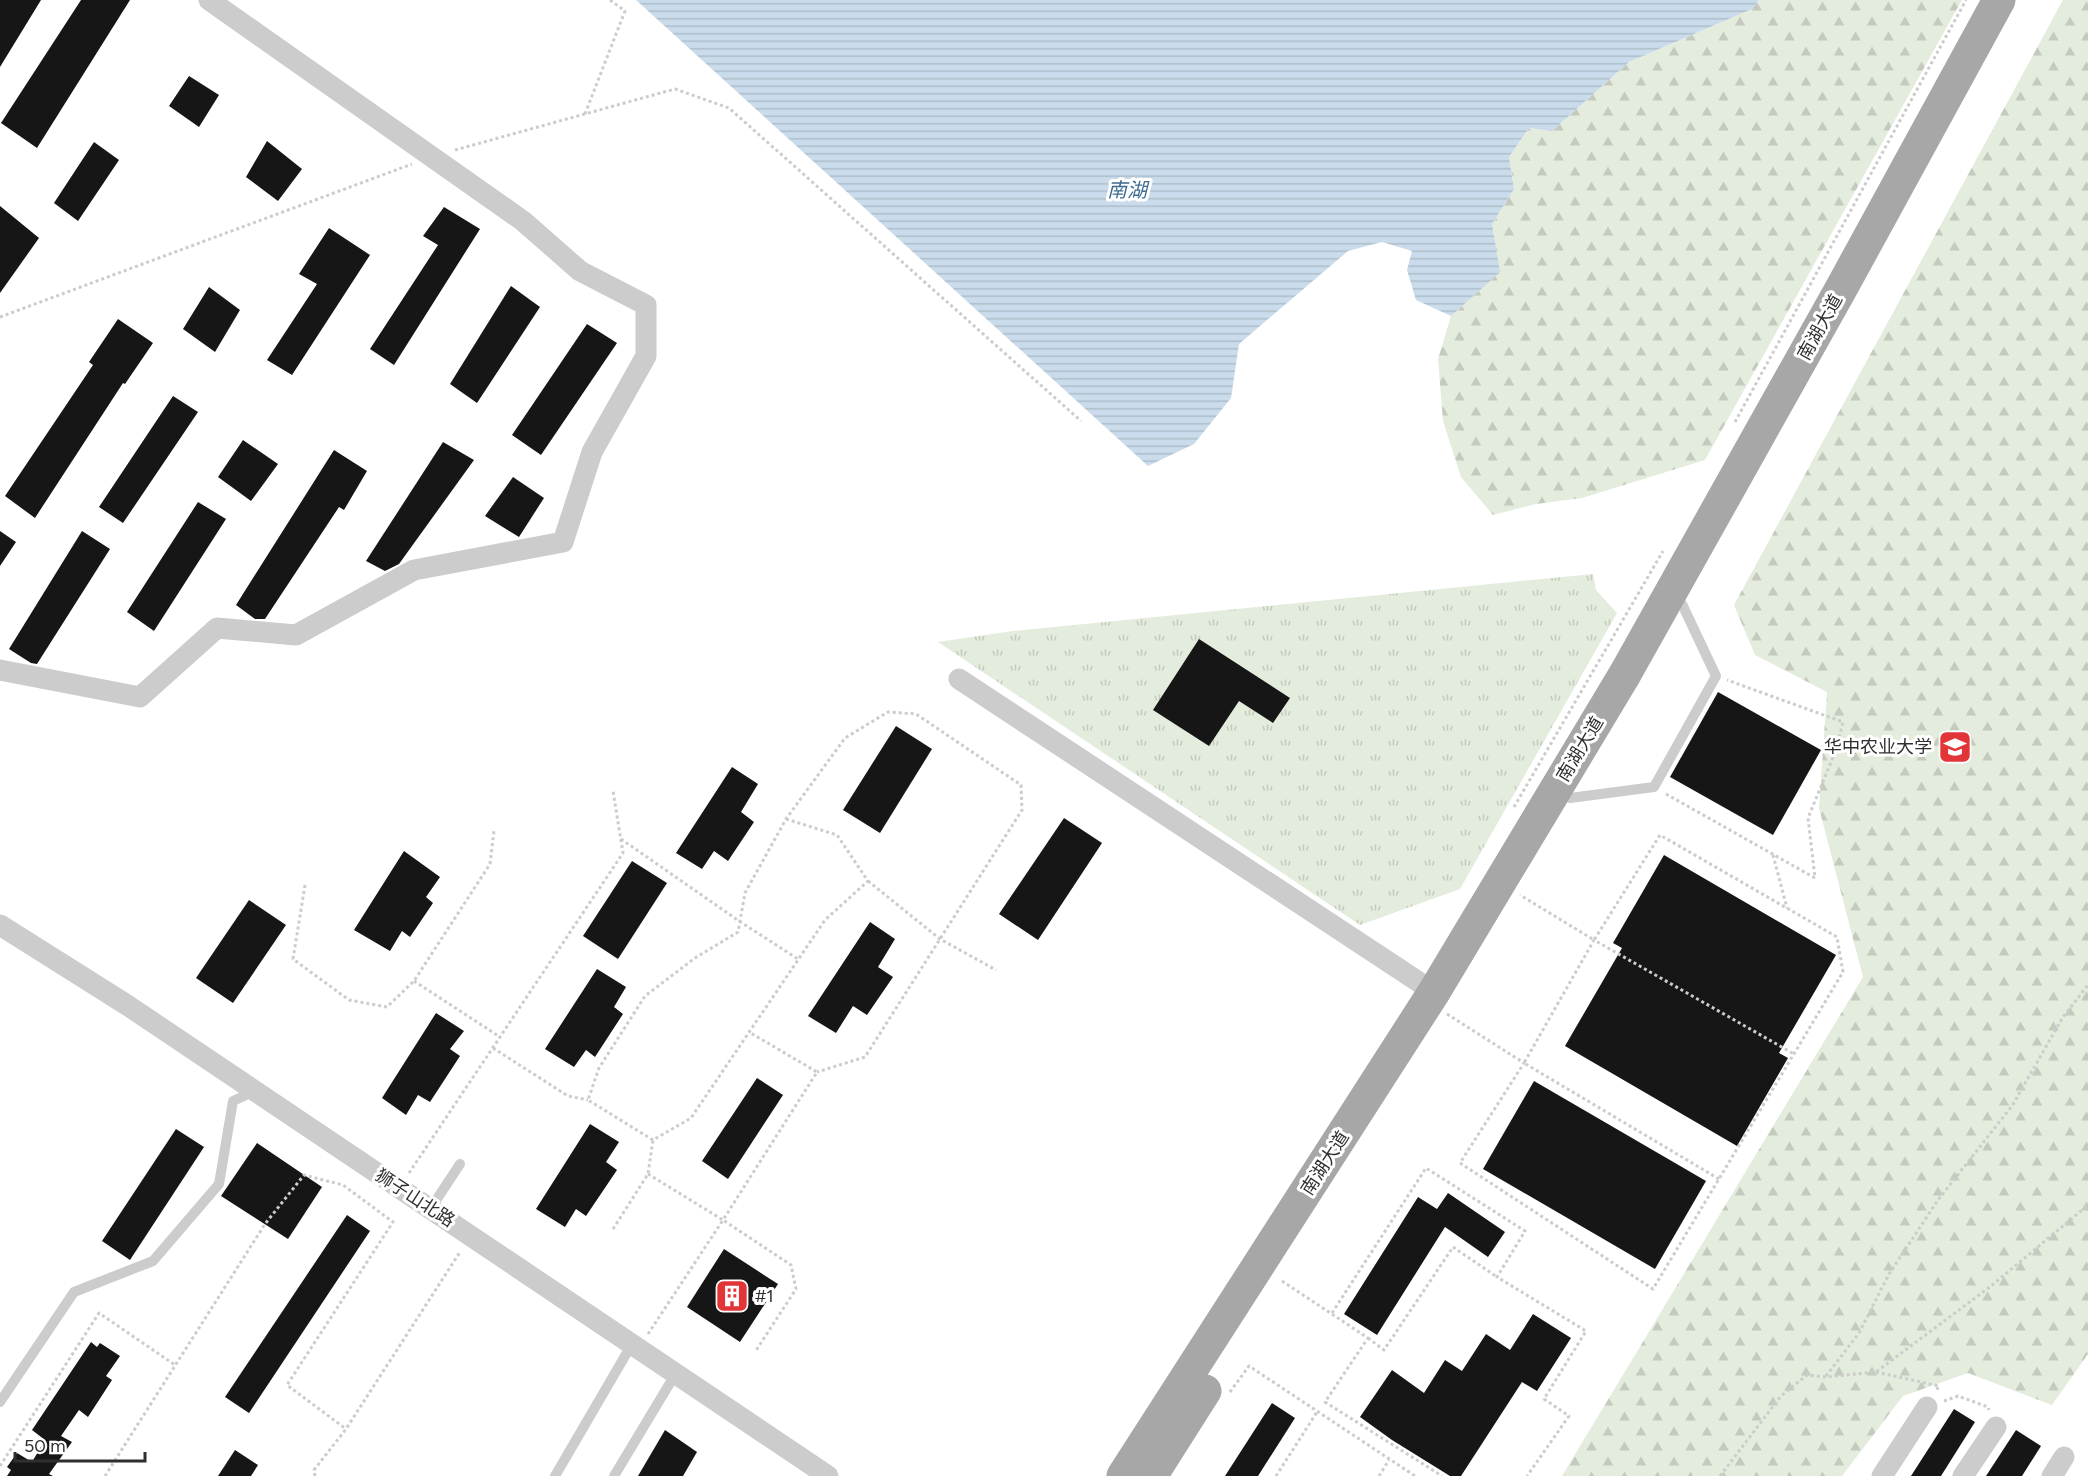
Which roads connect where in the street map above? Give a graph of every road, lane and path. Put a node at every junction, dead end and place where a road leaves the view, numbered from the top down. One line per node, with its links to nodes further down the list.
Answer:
1 (209, 0): 7 (street)
2 (610, 0): 6 (path)
3 (1966, 0): 10 (path)
4 (1999, 0): 36 (main road, 南湖大道)
5 (2020, 0): 12 (main road, 南湖大道)
6 (585, 114): 7 (path); 9 (path)
7 (431, 157): 8 (path); 13 (street)
8 (0, 317)
9 (1081, 421)
10 (1732, 429)
11 (1667, 544): 19 (path)
12 (1682, 604): 14 (lane); 18 (main road, 南湖大道)
13 (0, 670)
14 (1716, 676): 16 (lane); 23 (path)
15 (959, 679): 36 (street)
16 (1654, 787): 18 (lane); 23 (path)
17 (613, 791): 22 (path)
18 (1570, 798): 26 (main road, 南湖大道)
19 (1510, 813)
20 (786, 819): 24 (path); 28 (path); 30 (path)
21 (494, 831): 34 (path)
22 (621, 840): 28 (path); 38 (path)
23 (1772, 854): 27 (path)
24 (868, 881): 30 (path); 32 (path)
25 (305, 885): 34 (path)
26 (1516, 893): 31 (path); 36 (main road, 南湖大道)
27 (1787, 908): 31 (path); 40 (path)
28 (739, 921): 32 (path); 44 (path)
29 (0, 925): 43 (street, 狮子山北路)
30 (940, 939): 33 (path); 42 (path)
31 (1594, 940): 40 (path); 41 (path)
32 (798, 959): 37 (path)
33 (996, 970)
34 (414, 981): 38 (path)
35 (2088, 985): 63 (path)
36 (1440, 1002): 41 (path); 78 (main road, 南湖大道); 79 (main road, 南湖大道)
37 (749, 1032): 42 (path); 45 (path)
38 (500, 1036): 39 (path)
39 (493, 1048): 44 (path); 49 (path)
40 (1794, 1054): 48 (path)
41 (1524, 1063): 48 (path); 48 (path)
42 (817, 1072): 52 (path)
43 (255, 1091): 49 (street, 狮子山北路); 65 (lane)
44 (588, 1100): 45 (path)
45 (653, 1140): 47 (path)
46 (460, 1164): 51 (lane)
47 (648, 1174): 52 (path); 53 (path)
48 (1719, 1179)
49 (399, 1188): 51 (street, 狮子山北路)
50 (2088, 1205): 63 (path)
51 (431, 1208): 54 (street, 狮子山北路)
52 (723, 1220): 59 (path); 60 (path)
53 (613, 1229)
54 (471, 1235): 59 (street, 狮子山北路); 69 (path)
55 (1497, 1277): 57 (path); 58 (path); 84 (path)
56 (1282, 1281): 57 (path)
57 (1332, 1313): 58 (path)
58 (1368, 1338): 83 (path)
59 (636, 1346): 62 (street, 狮子山北路); 75 (lane)
60 (755, 1352)
61 (175, 1366): 69 (path); 72 (path); 73 (path)
62 (676, 1373): 76 (lane); 77 (street, 狮子山北路)
63 (1826, 1377): 85 (path)
64 (1230, 1393): 67 (path)
65 (0, 1402)
66 (1927, 1407): 86 (street)
67 (1317, 1412): 71 (path); 80 (path)
68 (1995, 1427): 87 (street)
69 (346, 1429): 74 (path)
70 (2064, 1457): 88 (street)
71 (1389, 1460): 81 (path); 82 (path)
72 (0, 1466)
73 (105, 1476)
74 (315, 1476)
75 (555, 1476)
76 (614, 1476)
77 (828, 1476)
78 (1123, 1476)
79 (1151, 1476)
80 (1276, 1476)
81 (1379, 1476)
82 (1415, 1476)
83 (1442, 1476)
84 (1527, 1476)
85 (1720, 1476)
86 (1882, 1476)
87 (1963, 1476)
88 (2052, 1476)

